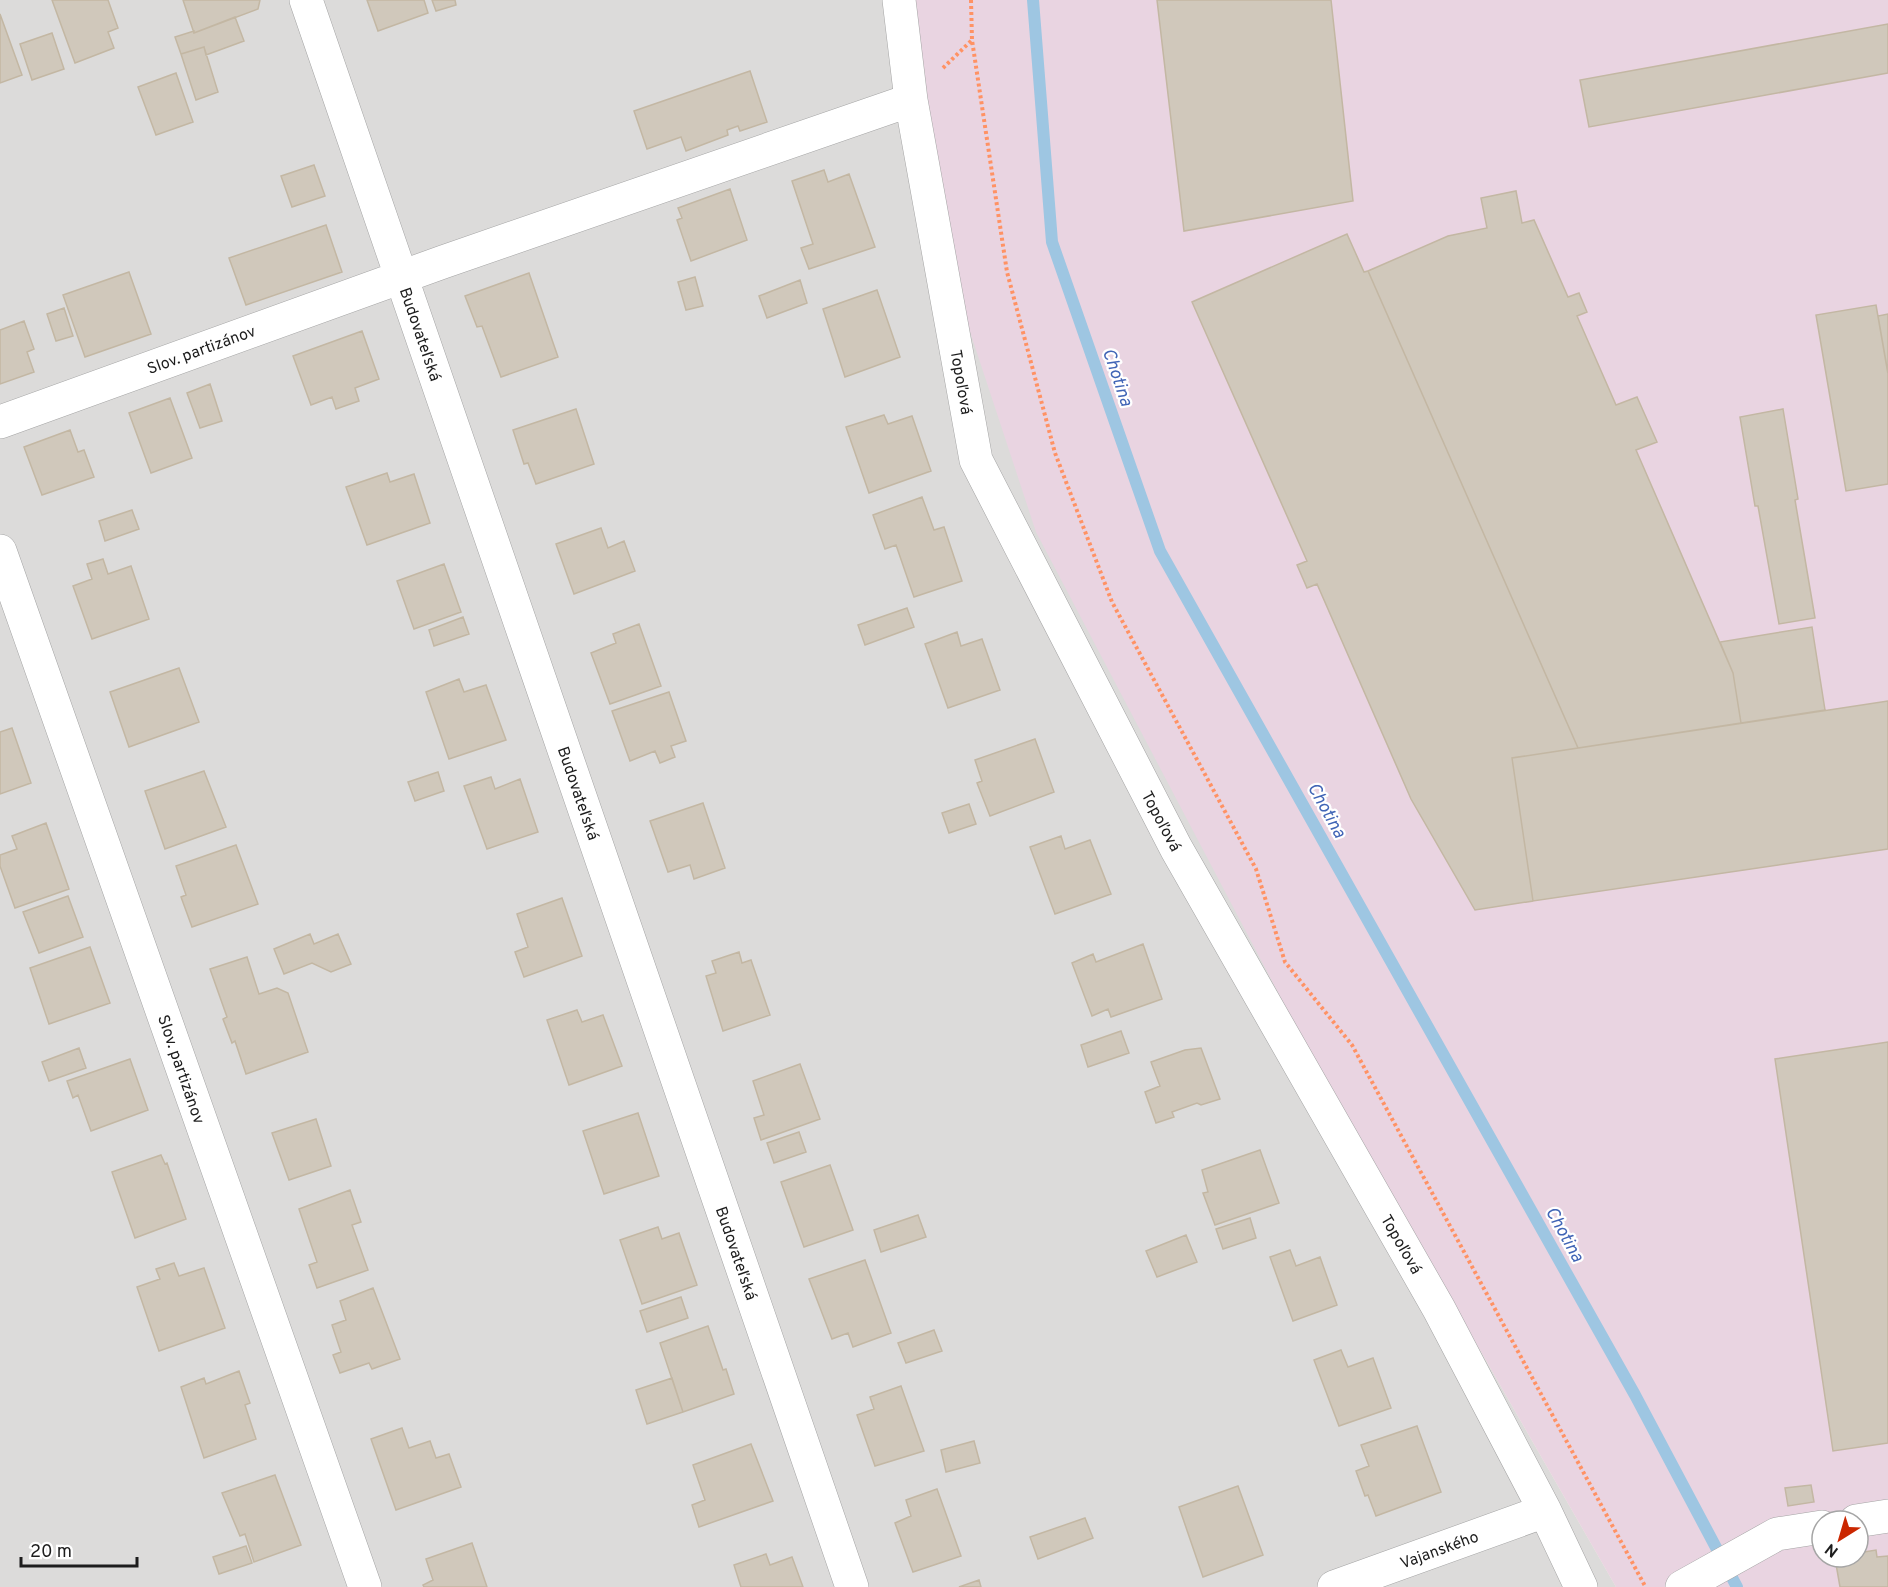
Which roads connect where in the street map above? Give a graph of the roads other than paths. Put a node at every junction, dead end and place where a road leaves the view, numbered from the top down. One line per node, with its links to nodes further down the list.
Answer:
1 (306, 0): 4 (street, Budovateľská)
2 (899, 0): 3 (street, Topoľová)
3 (911, 100): 4 (street, Slov. partizánov); 7 (street, Topoľová)
4 (402, 277): 5 (street, Slov. partizánov); 12 (street, Budovateľská)
5 (0, 422)
6 (0, 551): 11 (street, Slov. partizánov)
7 (1545, 1511): 13 (street, Vajanského); 14 (street, Topoľová)
8 (1888, 1516): 9 (street)
9 (1870, 1519)
10 (1810, 1529): 15 (street)
11 (364, 1587)
12 (852, 1587)
13 (1334, 1587)
14 (1581, 1587)
15 (1682, 1587)

